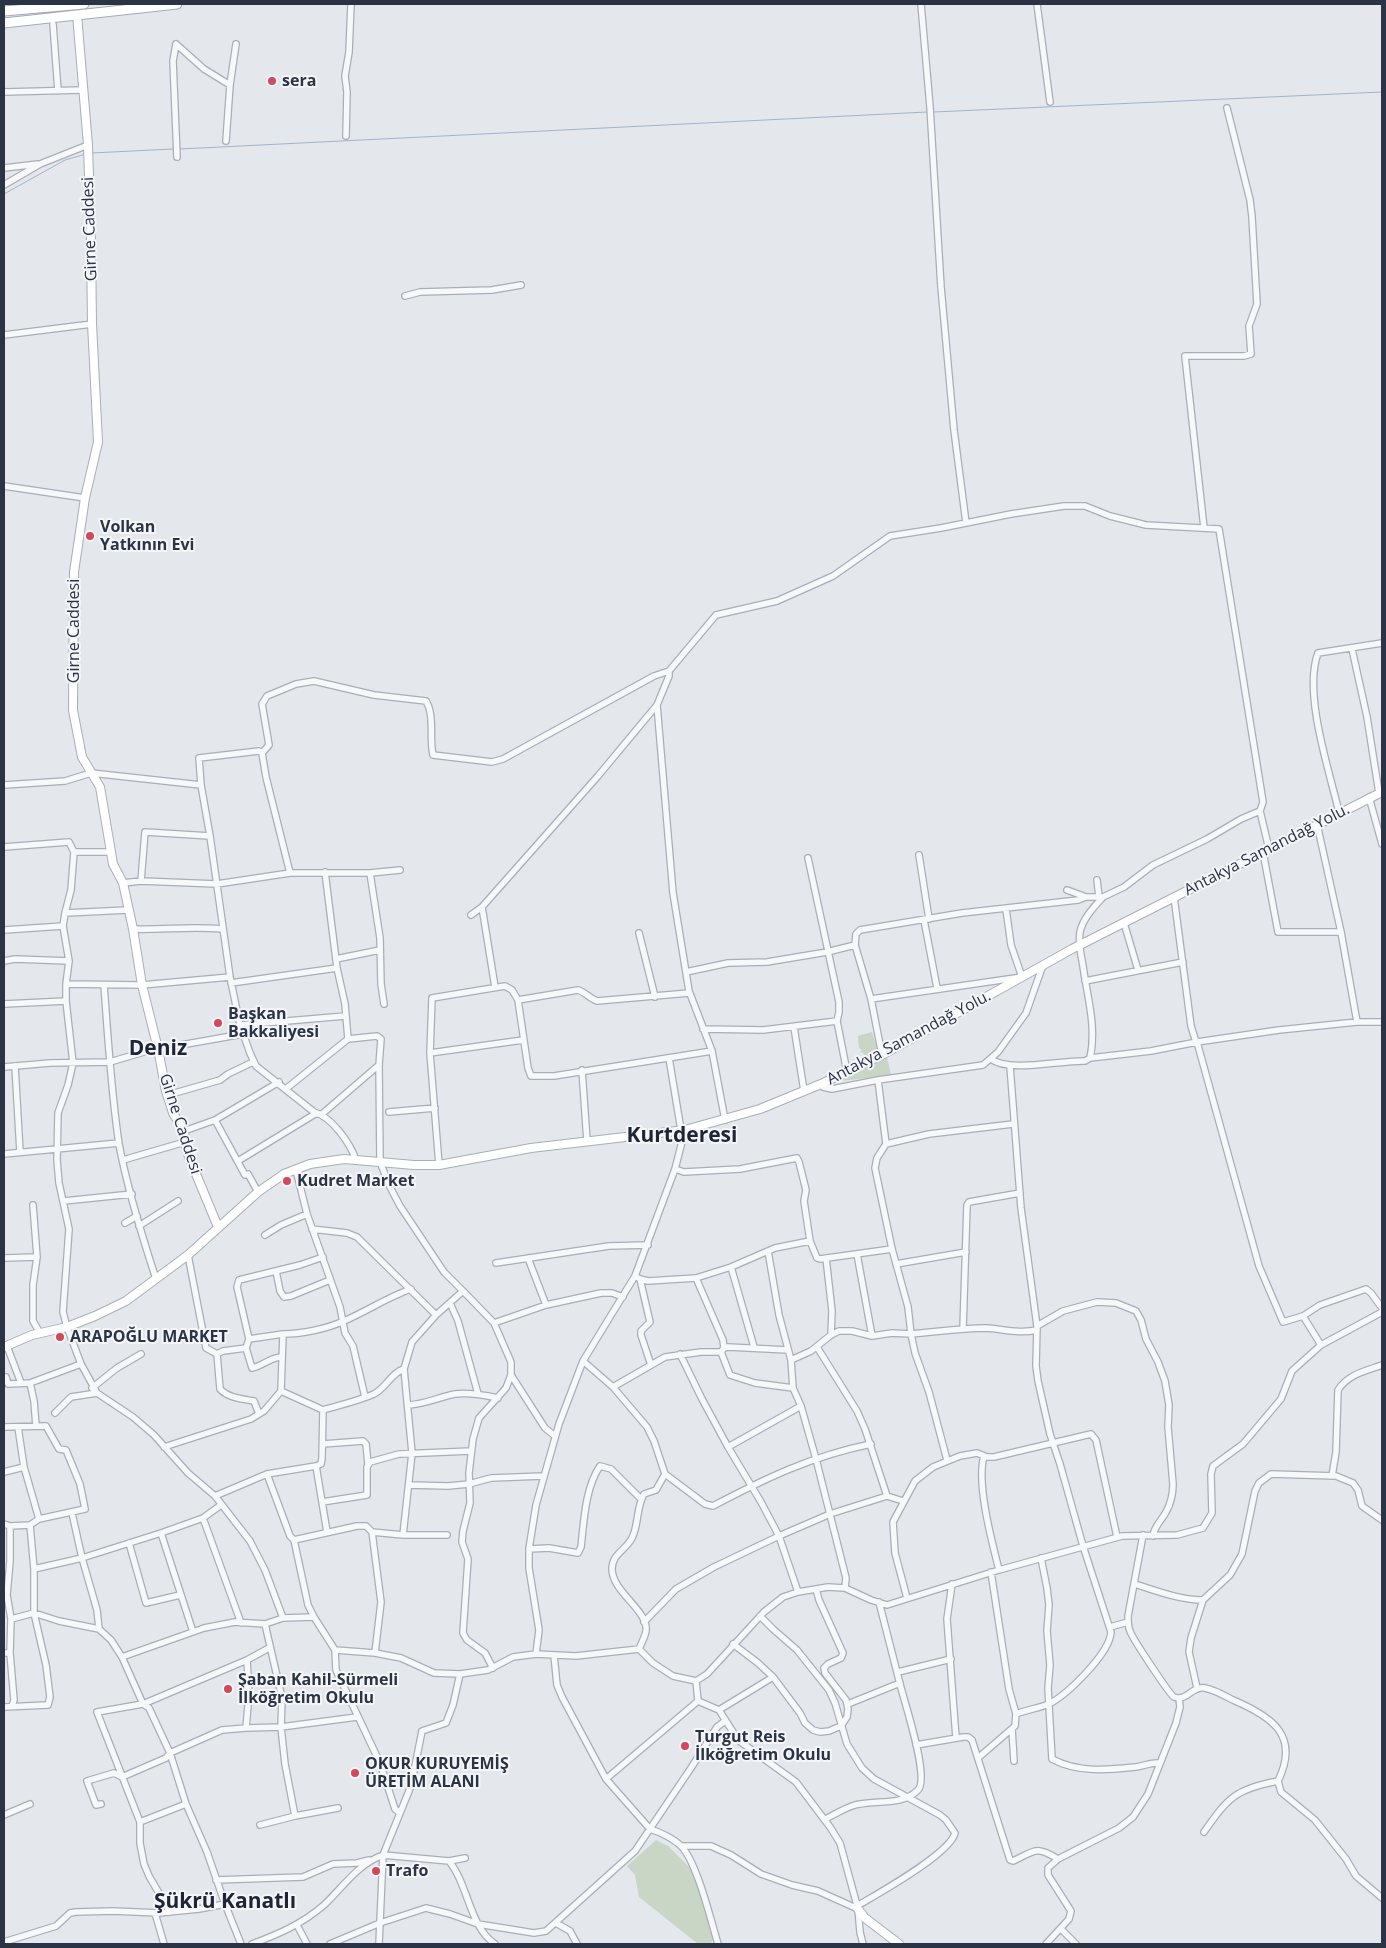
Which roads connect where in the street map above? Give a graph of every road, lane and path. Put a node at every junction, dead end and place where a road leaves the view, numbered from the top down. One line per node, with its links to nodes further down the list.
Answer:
1 (76, 4): 2 (main road); 7 (main road)
2 (84, 4)
3 (177, 4): 8 (main road)
4 (351, 4): 18 (street)
5 (921, 4): 31 (street)
6 (1037, 4): 16 (street)
7 (4, 11)
8 (77, 15): 9 (main road); 13 (street, Girne Caddesi)
9 (4, 23)
10 (52, 24): 14 (street)
11 (236, 44): 12 (street)
12 (230, 85): 19 (street); 21 (street)
13 (82, 90): 14 (street); 20 (street, Girne Caddesi)
14 (58, 91): 15 (street)
15 (4, 92)
16 (1050, 102)
17 (1227, 108): 32 (street)
18 (346, 136)
19 (226, 141)
20 (88, 145): 22 (street); 27 (street, Girne Caddesi)
21 (178, 157)
22 (40, 164): 23 (street); 24 (street)
23 (4, 168)
24 (4, 185)
25 (521, 285): 26 (street)
26 (405, 296)
27 (92, 324): 28 (street); 30 (street, Girne Caddesi)
28 (4, 335)
29 (4, 486): 30 (street)
30 (85, 498): 38 (street, Girne Caddesi)
31 (966, 523): 32 (street); 35 (street)
32 (1204, 528): 43 (street)
33 (1382, 643): 34 (street)
34 (1352, 648): 41 (street); 44 (street)
35 (669, 671): 36 (street); 37 (street)
36 (657, 705): 66 (street); 90 (street)
37 (262, 753): 40 (street); 56 (street)
38 (91, 773): 39 (street); 40 (street); 51 (street, Girne Caddesi)
39 (4, 785)
40 (201, 785): 46 (street)
41 (1380, 792): 42 (street, Antakya Samandağ Yolu.)
42 (1369, 797): 44 (street, Antakya Samandağ Yolu.); 47 (street)
43 (1260, 810): 49 (street); 64 (street)
44 (1339, 812): 45 (street, Antakya Samandağ Yolu.)
45 (1317, 824): 49 (street, Antakya Samandağ Yolu.); 77 (street)
46 (210, 836): 59 (street); 61 (street)
47 (1382, 844)
48 (4, 847): 50 (street)
49 (1266, 851): 65 (street, Antakya Samandağ Yolu.); 77 (street)
50 (74, 852): 51 (street); 69 (street)
51 (111, 852): 60 (street, Girne Caddesi)
52 (919, 855): 71 (street)
53 (808, 858): 82 (street)
54 (400, 870): 57 (street)
55 (325, 872): 56 (street); 57 (street); 83 (street)
56 (290, 873): 61 (street)
57 (370, 873): 81 (street)
58 (1097, 880): 64 (street)
59 (141, 881): 60 (street); 61 (street)
60 (123, 883): 68 (street, Girne Caddesi)
61 (217, 884): 75 (street)
62 (1067, 890): 63 (street)
63 (1086, 897): 64 (street); 67 (street)
64 (1101, 897): 80 (street)
65 (1174, 897): 72 (street, Antakya Samandağ Yolu.); 86 (street)
66 (482, 907): 70 (street); 97 (street)
67 (1006, 909): 71 (street); 91 (street)
68 (128, 910): 69 (street); 74 (street, Girne Caddesi)
69 (65, 913): 73 (street)
70 (471, 915)
71 (927, 919): 79 (street); 98 (street)
72 (1124, 923): 80 (street, Antakya Samandağ Yolu.); 89 (street)
73 (63, 926): 76 (street); 84 (street)
74 (133, 929): 75 (street); 96 (street, Girne Caddesi)
75 (222, 929): 92 (street)
76 (4, 930)
77 (1341, 932): 108 (street)
78 (639, 933): 100 (street)
79 (855, 945): 82 (street); 101 (street)
80 (1079, 946): 87 (street, Antakya Samandağ Yolu.); 93 (street)
81 (380, 950): 83 (street); 105 (street)
82 (827, 952): 90 (street); 107 (street)
83 (336, 959): 88 (street)
84 (69, 961): 85 (street); 94 (street)
85 (4, 962)
86 (1183, 962): 89 (street); 116 (street)
87 (1043, 965): 91 (street, Antakya Samandağ Yolu.); 123 (street)
88 (337, 968): 92 (street); 106 (street)
89 (1138, 970): 93 (street)
90 (686, 972): 99 (street)
91 (1022, 977): 98 (street); 120 (street, Antakya Samandağ Yolu.)
92 (230, 980): 96 (street); 110 (street)
93 (1085, 981): 122 (street)
94 (66, 984): 95 (street); 102 (street)
95 (104, 985): 96 (street); 124 (street)
96 (142, 985): 117 (street, Girne Caddesi)
97 (495, 987): 103 (street); 119 (street)
98 (937, 988): 101 (street)
99 (689, 993): 100 (street); 112 (street)
100 (655, 997): 103 (street)
101 (871, 999): 120 (street)
102 (66, 1000): 104 (street); 126 (street)
103 (518, 1000): 115 (street)
104 (4, 1004)
105 (384, 1004)
106 (345, 1016): 110 (street); 114 (street)
107 (837, 1021): 111 (street); 132 (street)
108 (1357, 1022): 109 (street); 116 (street)
109 (1382, 1022)
110 (240, 1026): 113 (street)
111 (794, 1027): 112 (street); 137 (street)
112 (704, 1029): 118 (street)
113 (243, 1034): 117 (street); 125 (street)
114 (348, 1039): 127 (street); 136 (street)
115 (523, 1040): 119 (street); 131 (street)
116 (1196, 1042): 122 (street); 201 (street)
117 (158, 1049): 124 (street); 138 (street, Girne Caddesi)
118 (712, 1051): 121 (street); 143 (street)
119 (430, 1053): 139 (street)
120 (882, 1055): 132 (street, Antakya Samandağ Yolu.)
121 (669, 1058): 131 (street); 145 (street)
122 (1090, 1058): 129 (street)
123 (991, 1059): 129 (street); 133 (street)
124 (110, 1062): 126 (street); 149 (street)
125 (253, 1062): 134 (street); 138 (street)
126 (73, 1063): 128 (street); 151 (street)
127 (379, 1065): 141 (street); 157 (street)
128 (16, 1066): 130 (street); 152 (street)
129 (1010, 1066): 144 (street)
130 (4, 1067)
131 (582, 1070): 147 (street)
132 (847, 1072): 135 (street, Antakya Samandağ Yolu.)
133 (878, 1080): 135 (street); 150 (street)
134 (279, 1082): 136 (street); 142 (street)
135 (821, 1084): 137 (street, Antakya Samandağ Yolu.)
136 (287, 1088): 141 (street)
137 (804, 1091): 143 (street, Antakya Samandağ Yolu.)
138 (168, 1095): 146 (street, Girne Caddesi)
139 (435, 1108): 140 (street); 158 (street)
140 (389, 1112)
141 (322, 1114): 155 (street); 156 (street)
142 (215, 1120): 146 (street); 156 (street)
143 (725, 1120): 145 (street, Antakya Samandağ Yolu.)
144 (1013, 1124): 150 (street); 162 (street)
145 (683, 1130): 147 (street, Antakya Samandağ Yolu.); 159 (street)
146 (184, 1131): 148 (street, Girne Caddesi)
147 (587, 1141): 158 (street, Antakya Samandağ Yolu.)
148 (185, 1142): 154 (street); 171 (street, Girne Caddesi)
149 (119, 1143): 151 (street); 154 (street)
150 (886, 1144): 176 (street)
151 (58, 1149): 152 (street); 165 (street)
152 (20, 1152): 153 (street)
153 (4, 1154)
154 (122, 1160): 163 (street)
155 (356, 1160): 157 (street, Antakya Samandağ Yolu.); 160 (street, Antakya Samandağ Yolu.)
156 (238, 1161): 161 (street)
157 (380, 1162): 158 (street, Antakya Samandağ Yolu.); 195 (street)
158 (439, 1165)
159 (675, 1169): 174 (street); 175 (street)
160 (296, 1170): 161 (street, Antakya Samandağ Yolu.); 167 (street)
161 (258, 1192): 171 (street, Antakya Samandağ Yolu.)
162 (1020, 1193): 178 (street); 205 (street)
163 (132, 1194): 165 (street); 168 (street)
164 (178, 1201): 170 (street)
165 (64, 1202): 204 (street)
166 (33, 1205): 181 (street)
167 (308, 1214): 172 (street); 173 (street)
168 (137, 1216): 169 (street); 170 (street)
169 (125, 1222)
170 (140, 1226): 192 (street)
171 (218, 1227): 180 (street, Antakya Samandağ Yolu.)
172 (312, 1229): 182 (street); 194 (street)
173 (265, 1235)
174 (810, 1241): 177 (street); 185 (street)
175 (648, 1245): 184 (street); 190 (street)
176 (892, 1249): 179 (street); 187 (street)
177 (768, 1251): 188 (street); 219 (street)
178 (966, 1252): 187 (street); 206 (street)
179 (857, 1254): 185 (street); 211 (street)
180 (188, 1255): 192 (street, Antakya Samandağ Yolu.); 221 (street)
181 (36, 1257): 183 (street); 207 (street)
182 (322, 1257): 189 (street); 193 (street)
183 (4, 1258)
184 (528, 1258): 186 (street); 198 (street)
185 (826, 1258): 210 (street)
186 (496, 1263)
187 (896, 1264): 209 (street)
188 (731, 1267): 191 (street); 215 (street)
189 (276, 1271): 193 (street); 212 (street)
190 (638, 1278): 191 (street); 196 (street); 227 (street)
191 (696, 1278): 218 (street)
192 (156, 1280): 204 (street, Antakya Samandağ Yolu.)
193 (330, 1280): 202 (street)
194 (411, 1289): 200 (street); 202 (street)
195 (463, 1291): 197 (street); 203 (street)
196 (623, 1297): 198 (street); 225 (street)
197 (450, 1303): 200 (street); 238 (street)
198 (546, 1305): 203 (street)
199 (1382, 1310): 201 (street); 213 (street)
200 (436, 1315): 229 (street)
201 (1303, 1316): 213 (street)
202 (342, 1322): 208 (street); 239 (street)
203 (494, 1323): 230 (street)
204 (67, 1327): 207 (street, Antakya Samandağ Yolu.); 226 (street)
205 (1037, 1328): 206 (street); 250 (street); 291 (street)
206 (963, 1329): 209 (street)
207 (40, 1333): 214 (street, Antakya Samandağ Yolu.)
208 (282, 1334): 212 (street); 223 (street)
209 (911, 1334): 211 (street); 259 (street)
210 (831, 1335): 211 (street); 216 (street)
211 (872, 1336)
212 (249, 1339): 217 (street)
213 (1321, 1345): 291 (street)
214 (5, 1347): 232 (street)
215 (754, 1347): 218 (street); 219 (street)
216 (818, 1347): 224 (street); 252 (street)
217 (246, 1348): 221 (street); 223 (street)
218 (722, 1350): 222 (street); 235 (street)
219 (788, 1350): 224 (street)
220 (141, 1354): 236 (street)
221 (217, 1354): 245 (street)
222 (680, 1354): 227 (street); 254 (street)
223 (282, 1357): 237 (street)
224 (791, 1360): 235 (street)
225 (583, 1361): 234 (street); 249 (street)
226 (81, 1364): 233 (street); 236 (street)
227 (651, 1365): 234 (street)
228 (1382, 1365): 267 (street)
229 (404, 1369): 239 (street); 241 (street)
230 (512, 1375): 240 (street); 249 (street)
231 (6, 1378): 232 (street)
232 (21, 1383): 233 (street)
233 (30, 1384): 246 (street)
234 (613, 1386): 265 (street)
235 (793, 1388): 242 (street)
236 (94, 1390): 244 (street); 253 (street)
237 (281, 1391): 243 (street); 245 (street)
238 (478, 1394): 240 (street); 241 (street)
239 (365, 1397): 243 (street)
240 (498, 1398): 255 (street)
241 (409, 1405): 256 (street)
242 (801, 1406): 254 (street); 258 (street)
243 (323, 1410): 251 (street)
244 (55, 1413)
245 (259, 1414): 253 (street)
246 (36, 1426): 248 (street); 277 (street)
247 (4, 1427): 248 (street)
248 (18, 1427): 262 (street)
249 (555, 1436): 266 (street)
250 (1054, 1443): 257 (street); 292 (street); 295 (street)
251 (323, 1444): 260 (street); 261 (street)
252 (871, 1444): 258 (street); 272 (street)
253 (164, 1447): 271 (street)
254 (728, 1447): 270 (street)
255 (471, 1451): 256 (street); 268 (street)
256 (412, 1453): 260 (street); 269 (street)
257 (984, 1456): 259 (street); 300 (street)
258 (816, 1459): 270 (street); 278 (street)
259 (947, 1460): 274 (street)
260 (368, 1464): 275 (street)
261 (316, 1466): 264 (street); 275 (street)
262 (24, 1467): 263 (street); 280 (street)
263 (4, 1472)
264 (267, 1474): 271 (street); 293 (street)
265 (665, 1474): 270 (street); 273 (street)
266 (543, 1476): 268 (street); 296 (street)
267 (1332, 1476): 281 (street); 310 (street)
268 (470, 1484): 269 (street); 335 (street)
269 (410, 1485): 287 (street)
270 (751, 1486): 290 (street)
271 (215, 1496): 276 (street)
272 (887, 1496): 274 (street); 278 (street)
273 (641, 1499): 296 (street); 317 (street)
274 (903, 1501): 309 (street)
275 (322, 1502): 284 (street)
276 (221, 1505): 279 (street); 315 (street)
277 (72, 1513): 280 (street); 297 (street)
278 (830, 1514): 290 (street); 304 (street)
279 (203, 1518): 286 (street); 319 (street)
280 (39, 1519): 283 (street)
281 (1382, 1520)
282 (7, 1525): 283 (street); 307 (street)
283 (30, 1525): 299 (street)
284 (327, 1532): 285 (street); 293 (street)
285 (372, 1532): 287 (street); 329 (street)
286 (161, 1533): 294 (street); 308 (street)
287 (404, 1535): 288 (street)
288 (447, 1535)
289 (1143, 1535): 291 (street); 292 (street); 303 (street)
290 (779, 1536): 306 (street); 317 (street)
291 (1153, 1536)
292 (1117, 1537): 295 (street)
293 (294, 1540): 314 (street)
294 (129, 1543): 297 (street); 308 (street)
295 (1083, 1546): 298 (street); 321 (street)
296 (529, 1549): 330 (street)
297 (82, 1558): 299 (street); 322 (street)
298 (1040, 1558): 300 (street); 344 (street)
299 (34, 1569): 312 (street)
300 (999, 1570): 301 (street)
301 (991, 1572): 302 (street); 350 (street)
302 (952, 1584): 309 (street); 333 (street)
303 (1135, 1584): 310 (street); 318 (street)
304 (845, 1588): 305 (street); 311 (street)
305 (816, 1589): 306 (street); 346 (street)
306 (798, 1592): 313 (street)
307 (5, 1595): 316 (street)
308 (180, 1595): 323 (street)
309 (907, 1598): 311 (street)
310 (1203, 1600): 341 (street)
311 (879, 1602): 336 (street)
312 (34, 1613): 316 (street); 322 (street); 347 (street)
313 (760, 1616): 324 (street); 353 (street)
314 (314, 1617): 315 (street); 327 (street)
315 (283, 1618): 320 (street)
316 (12, 1619): 328 (street)
317 (644, 1622): 326 (street)
318 (1128, 1622): 321 (street); 342 (street)
319 (241, 1623): 320 (street); 323 (street)
320 (265, 1624): 325 (street)
321 (1110, 1627): 344 (street)
322 (99, 1629): 332 (street)
323 (193, 1632): 332 (street)
324 (732, 1644): 338 (street); 339 (street)
325 (269, 1648): 334 (street); 354 (street)
326 (638, 1649): 331 (street); 339 (street)
327 (335, 1650): 329 (street); 351 (street)
328 (7, 1653): 347 (street)
329 (375, 1653): 337 (street)
330 (536, 1654): 331 (street); 335 (street)
331 (554, 1655): 364 (street)
332 (122, 1657): 345 (street)
333 (951, 1659): 336 (street); 357 (street)
334 (247, 1660): 345 (street); 355 (street)
335 (493, 1668): 337 (street)
336 (898, 1672): 340 (street)
337 (460, 1674): 371 (street)
338 (773, 1677): 349 (street); 353 (street)
339 (696, 1680): 343 (street)
340 (900, 1683): 346 (street); 358 (street)
341 (1197, 1688): 342 (street); 365 (street)
342 (1179, 1698): 362 (street)
343 (698, 1701): 349 (street); 364 (street)
344 (1050, 1703): 350 (street); 362 (street)
345 (143, 1704): 359 (street); 363 (street)
346 (848, 1704): 353 (street)
347 (12, 1706): 348 (street)
348 (4, 1707)
349 (719, 1710): 352 (street)
350 (1016, 1714): 356 (street)
351 (357, 1717): 354 (street); 371 (street)
352 (725, 1721): 374 (street); 377 (street)
353 (841, 1726): 366 (street)
354 (281, 1727): 355 (street); 373 (street)
355 (246, 1728): 359 (street)
356 (1012, 1729): 360 (street); 361 (street)
357 (956, 1738): 358 (street); 360 (street)
358 (916, 1745): 366 (street)
359 (170, 1753): 363 (street); 369 (street)
360 (978, 1758): 383 (street)
361 (1014, 1761)
362 (1159, 1763): 383 (street)
363 (122, 1777): 368 (street); 375 (street)
364 (606, 1779): 377 (street)
365 (1278, 1782): 378 (street); 386 (street)
366 (908, 1797): 374 (street); 388 (street)
367 (30, 1804): 372 (street)
368 (101, 1804)
369 (186, 1804): 375 (street); 385 (street)
370 (338, 1808): 373 (street)
371 (400, 1813): 380 (street)
372 (4, 1815)
373 (295, 1816): 376 (street)
374 (825, 1819): 388 (street)
375 (140, 1822): 389 (street)
376 (260, 1825)
377 (650, 1829): 379 (street); 392 (street)
378 (1204, 1832)
379 (681, 1846): 388 (street); 405 (street)
380 (383, 1855): 382 (street); 384 (street); 391 (street)
381 (465, 1858): 384 (street)
382 (372, 1859): 385 (street); 394 (street)
383 (1058, 1859): 395 (street)
384 (449, 1861): 393 (street)
385 (216, 1880): 387 (street)
386 (1382, 1898)
387 (225, 1904): 389 (street); 398 (street)
388 (858, 1908): 406 (street); 407 (street)
389 (170, 1912): 390 (street)
390 (155, 1913): 396 (street); 397 (street)
391 (380, 1923): 393 (street); 401 (street); 402 (street)
392 (556, 1923): 393 (street); 404 (street)
393 (478, 1924): 403 (street)
394 (297, 1925): 399 (street); 400 (street)
395 (1061, 1929): 408 (street); 409 (street)
396 (4, 1942)
397 (164, 1944)
398 (241, 1944)
399 (252, 1944)
400 (307, 1944)
401 (330, 1944)
402 (379, 1944)
403 (495, 1944)
404 (577, 1944)
405 (718, 1944)
406 (864, 1944)
407 (899, 1944)
408 (1046, 1944)
409 (1076, 1944)

